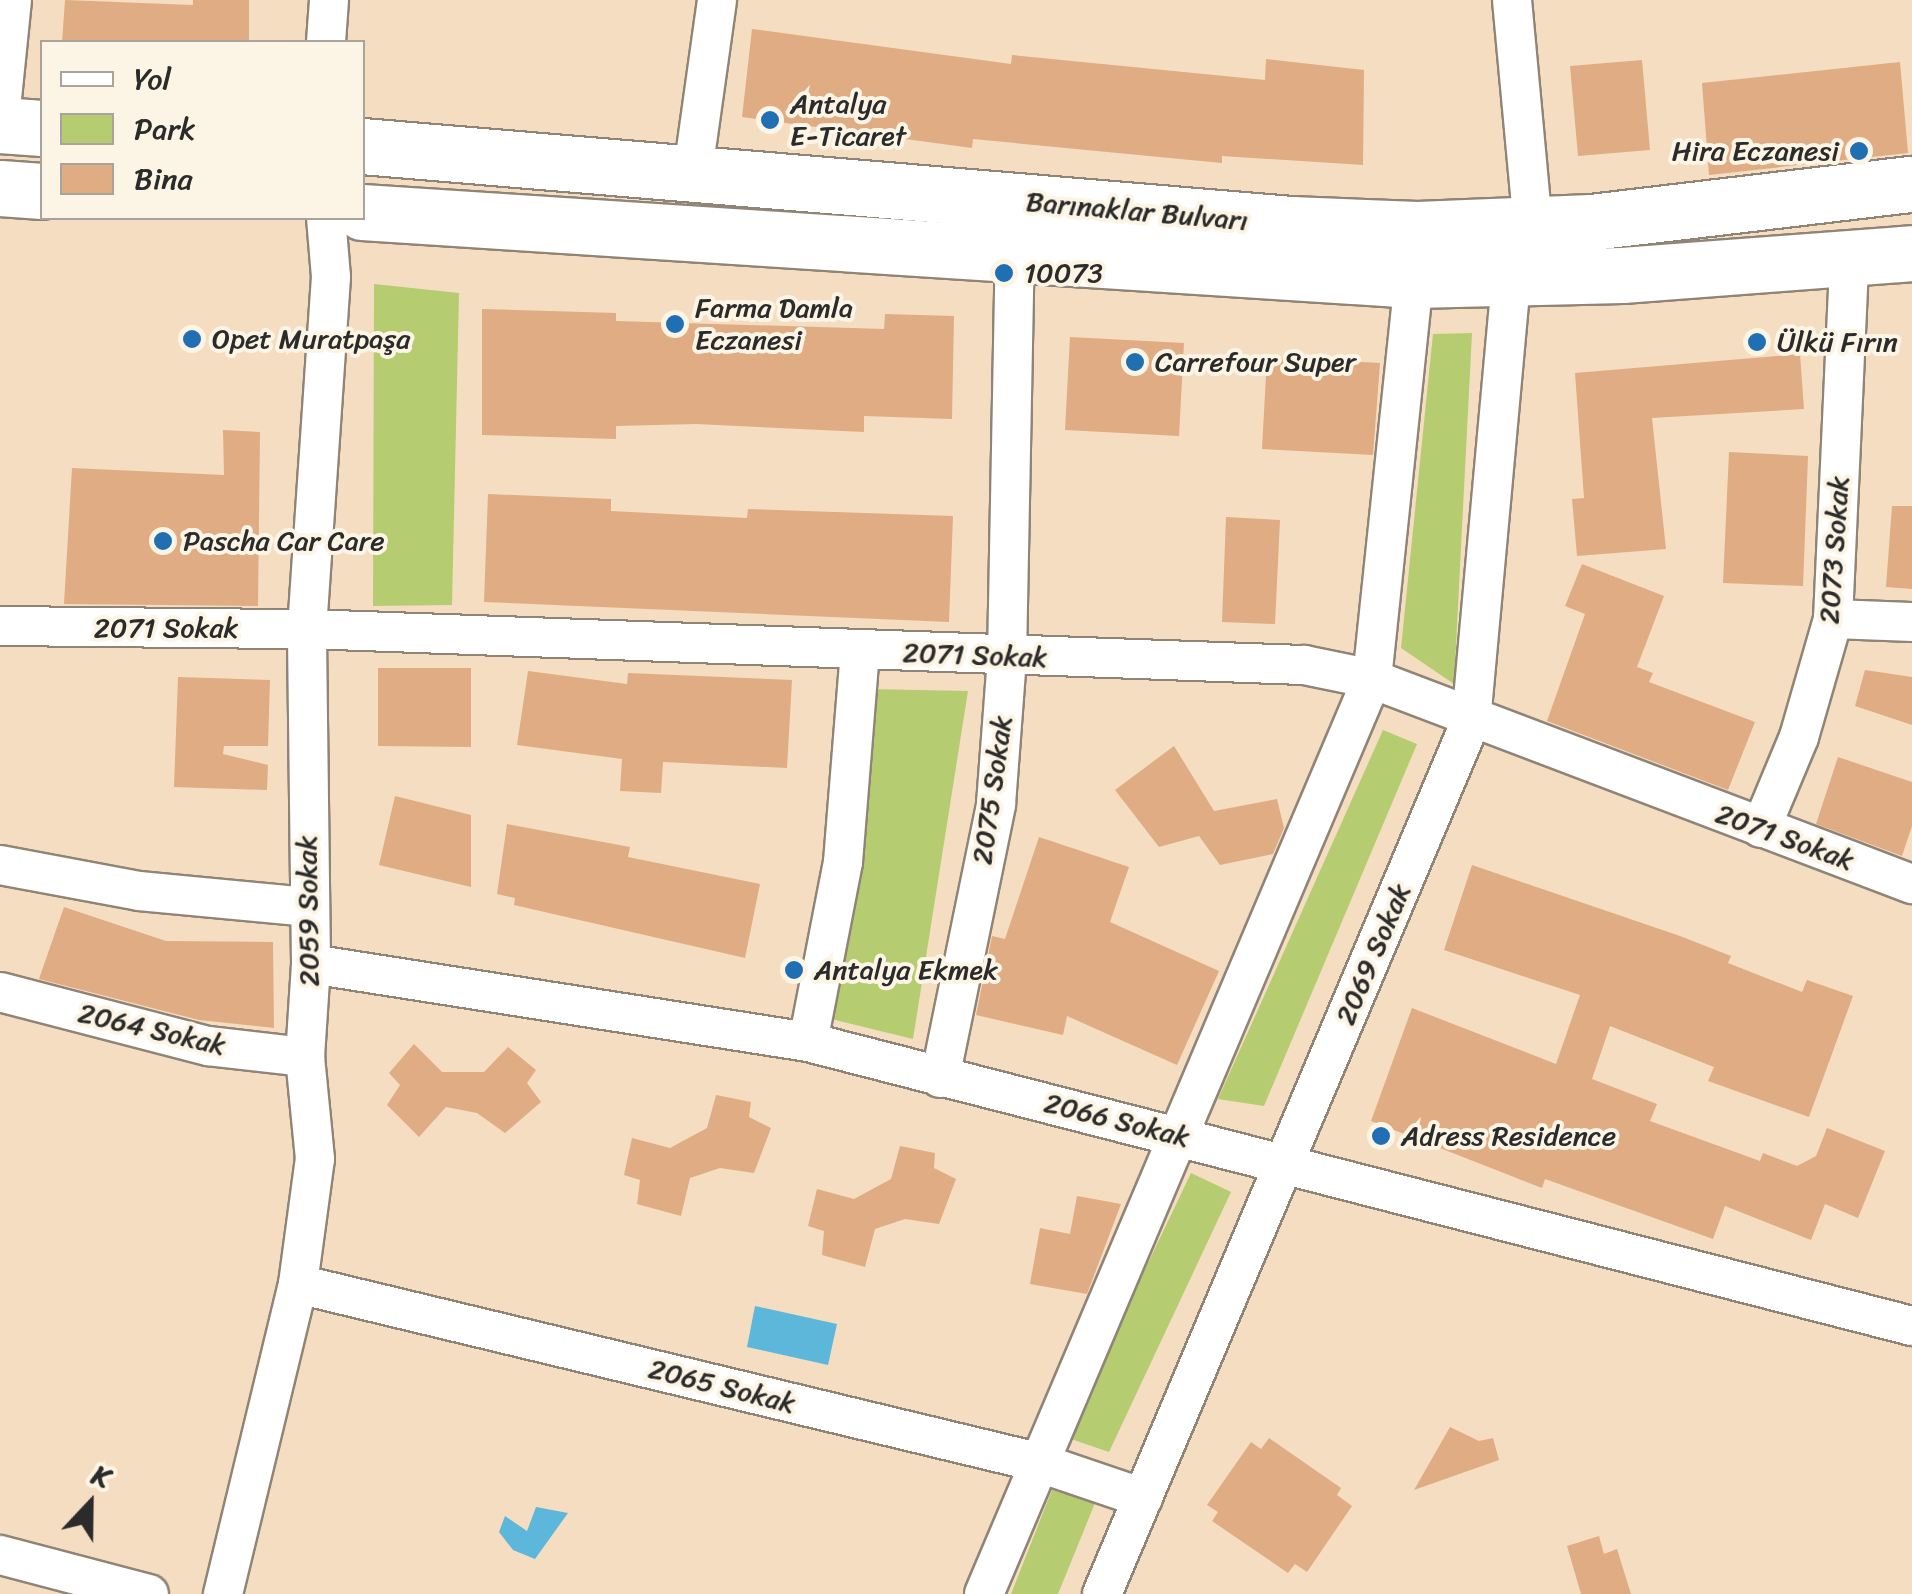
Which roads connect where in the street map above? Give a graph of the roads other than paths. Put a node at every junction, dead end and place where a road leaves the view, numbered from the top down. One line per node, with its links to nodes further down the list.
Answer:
1 (12, 0): 6 (street)
2 (329, 0): 5 (street)
3 (717, 0): 9 (street)
4 (1512, 0): 16 (street)
5 (326, 40)
6 (0, 122): 7 (main road)
7 (40, 128)
8 (365, 146): 9 (main road, Barınaklar Bulvarı)
9 (693, 171): 16 (main road, Barınaklar Bulvarı)
10 (1912, 184): 16 (main road, Barınaklar Bulvarı)
11 (0, 188): 12 (main road); 13 (street)
12 (40, 190)
13 (0, 208)
14 (365, 212): 18 (main road, Barınaklar Bulvarı)
15 (326, 220): 25 (street, 2059 Sokak)
16 (1533, 226)
17 (1912, 253): 19 (main road, Barınaklar Bulvarı)
18 (1015, 258): 20 (main road, Barınaklar Bulvarı); 27 (street, 2075 Sokak)
19 (1849, 260): 21 (main road, Barınaklar Bulvarı); 22 (street, 2073 Sokak)
20 (1414, 280): 21 (main road, Barınaklar Bulvarı); 28 (street)
21 (1512, 280): 29 (street, 2069 Sokak)
22 (1833, 618): 23 (street); 30 (street, 2073 Sokak)
23 (1912, 622)
24 (0, 626): 25 (street, 2071 Sokak)
25 (307, 628): 26 (street, 2071 Sokak); 33 (street, 2059 Sokak)
26 (860, 651): 27 (street, 2071 Sokak); 36 (street)
27 (1008, 657): 28 (street, 2071 Sokak); 38 (street, 2075 Sokak)
28 (1372, 679): 29 (street, 2071 Sokak); 39 (street)
29 (1472, 721): 30 (street, 2071 Sokak); 40 (street, 2069 Sokak)
30 (1761, 828): 32 (street, 2071 Sokak)
31 (0, 866): 33 (street)
32 (1912, 884)
33 (307, 908): 34 (street, 2059 Sokak)
34 (311, 964): 36 (street, 2066 Sokak); 37 (street, 2059 Sokak)
35 (0, 992): 37 (street, 2064 Sokak)
36 (808, 1042): 38 (street, 2066 Sokak)
37 (305, 1057): 41 (street, 2059 Sokak)
38 (940, 1078): 39 (street, 2066 Sokak)
39 (1180, 1133): 40 (street, 2066 Sokak); 43 (street)
40 (1283, 1168): 42 (street, 2066 Sokak); 44 (street, 2069 Sokak)
41 (298, 1284): 43 (street, 2065 Sokak); 47 (street, 2059 Sokak)
42 (1912, 1326)
43 (1037, 1462): 44 (street, 2065 Sokak); 48 (street)
44 (1142, 1498): 49 (street, 2069 Sokak)
45 (0, 1555): 46 (street)
46 (149, 1594)
47 (223, 1594)
48 (984, 1594)
49 (1102, 1594)

